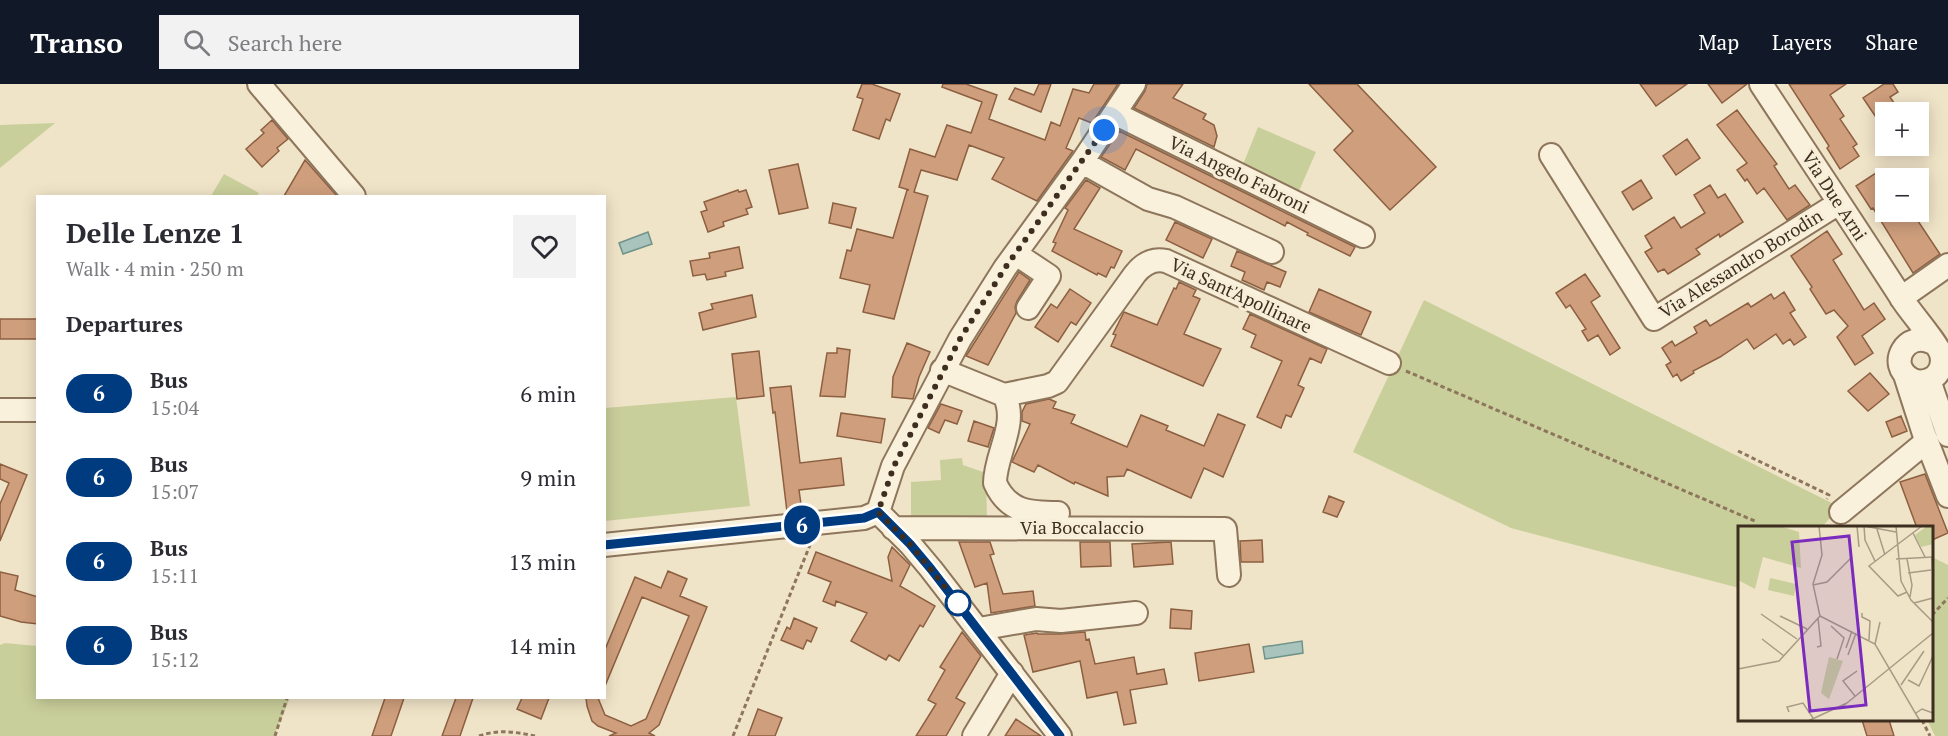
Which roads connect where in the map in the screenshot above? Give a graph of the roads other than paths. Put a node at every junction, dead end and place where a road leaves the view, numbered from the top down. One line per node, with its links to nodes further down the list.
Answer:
1 (259, 84): 7 (street)
2 (1134, 84): 4 (street)
3 (1761, 84): 8 (street, Via Due Arni)
4 (1116, 114): 6 (street); 9 (street, Via Angelo Fabroni)
5 (1551, 155): 8 (street, Via Alessandro Borodin)
6 (1082, 162): 10 (street); 11 (street)
7 (353, 195)
8 (1839, 203): 13 (street, Via Due Arni)
9 (1363, 236)
10 (1272, 252)
11 (1016, 254): 14 (street); 18 (street)
12 (1948, 265): 13 (street)
13 (1904, 303): 15 (street, Via Due Arni); 16 (street, Via Due Arni)
14 (1028, 308)
15 (1910, 342): 16 (street); 19 (street)
16 (1941, 355): 20 (street)
17 (1389, 363): 21 (street, Via Sant'Apollinare)
18 (942, 370): 21 (street); 28 (street)
19 (1905, 375): 20 (street); 24 (street)
20 (1929, 380): 24 (street)
21 (1004, 395): 27 (street)
22 (0, 410): 23 (street)
23 (36, 410)
24 (1938, 438): 25 (street); 26 (street)
25 (1948, 496)
26 (1833, 508)
27 (1229, 513)
28 (886, 520): 29 (street); 30 (street, Via Boccalaccio); 32 (street)
29 (606, 545)
30 (1229, 575)
31 (1136, 613): 32 (street)
32 (979, 629): 33 (street)
33 (1012, 673): 34 (street); 35 (street)
34 (974, 736)
35 (1060, 736)

